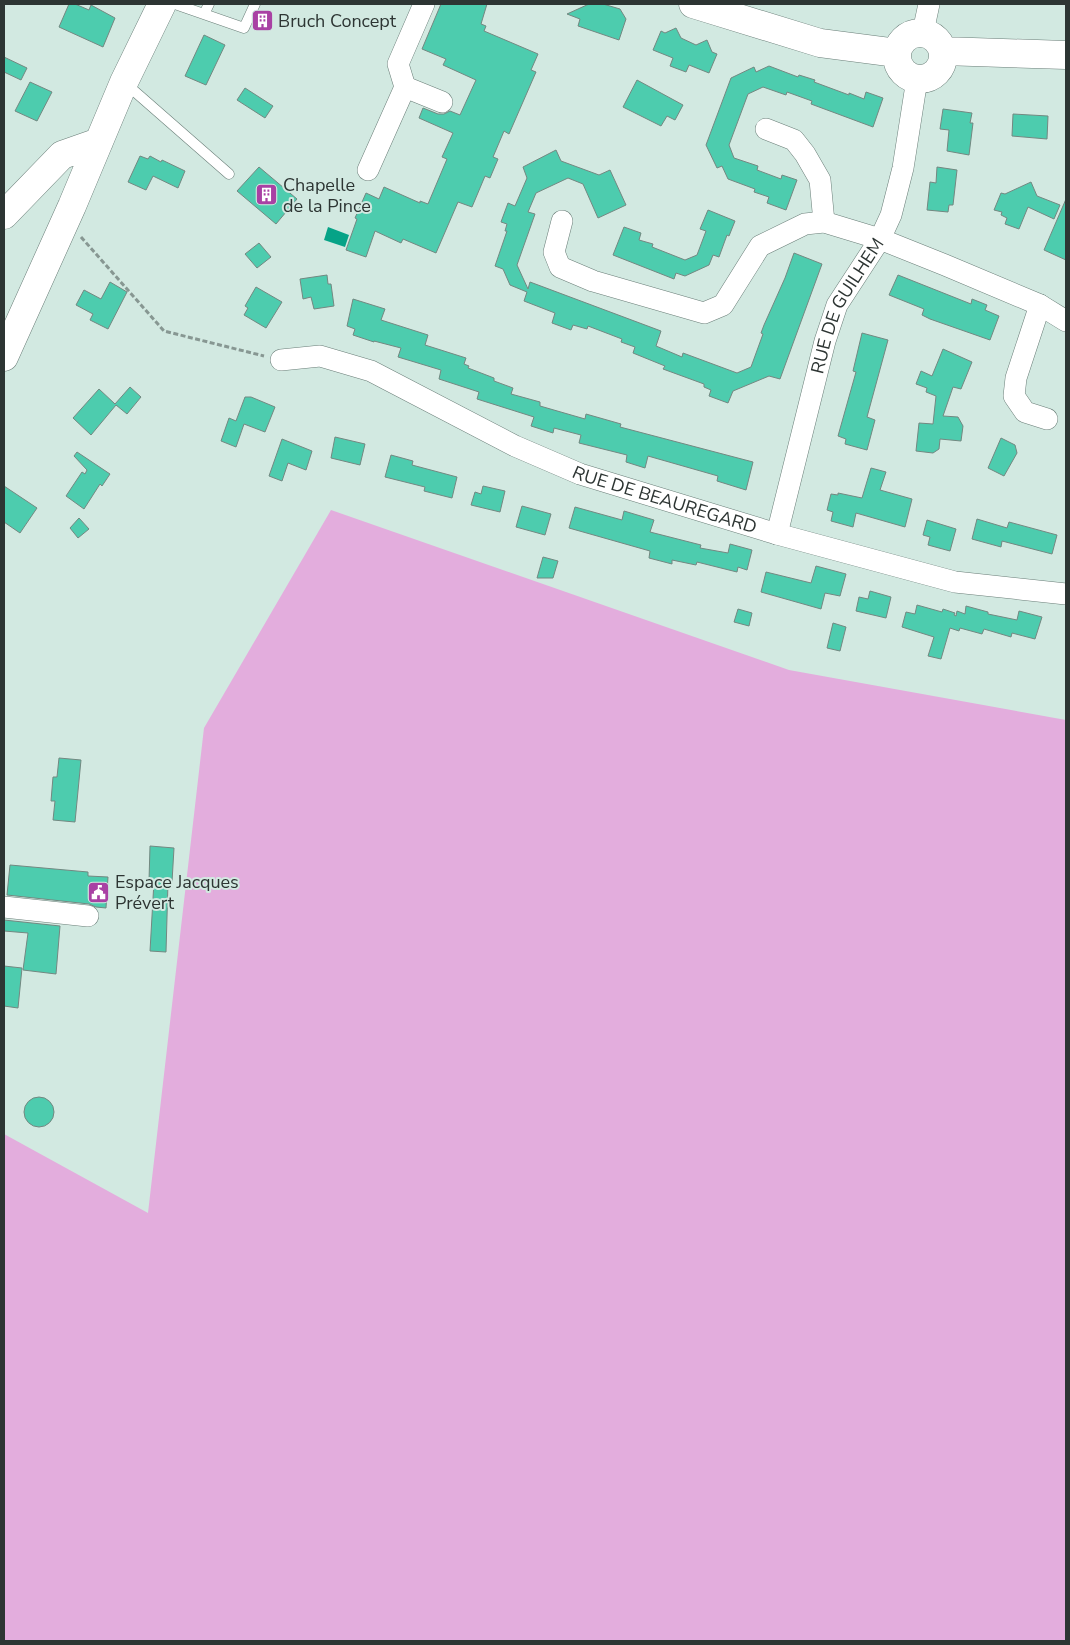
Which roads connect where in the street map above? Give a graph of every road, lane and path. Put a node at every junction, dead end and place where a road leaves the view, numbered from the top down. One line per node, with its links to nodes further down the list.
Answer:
1 (162, 4): 14 (main road)
2 (175, 4): 8 (lane)
3 (209, 4): 8 (lane)
4 (255, 4): 8 (lane)
5 (424, 4): 15 (street)
6 (693, 4): 11 (main road)
7 (929, 4): 9 (street)
8 (204, 14)
9 (923, 32): 10 (main road); 11 (main road)
10 (943, 51): 12 (main road); 13 (main road)
11 (897, 54): 13 (main road)
12 (1066, 55)
13 (917, 79): 25 (street, RUE DE GUILHEM)
14 (124, 82): 18 (main road); 20 (lane)
15 (405, 87): 16 (street); 19 (street)
16 (442, 102)
17 (766, 129): 24 (street)
18 (99, 142): 21 (main road); 22 (main road)
19 (368, 170)
20 (229, 174)
21 (4, 215)
22 (65, 220): 28 (main road); 29 (path)
23 (562, 221): 24 (street)
24 (824, 222): 25 (street)
25 (880, 240): 26 (street); 31 (street, RUE DE GUILHEM)
26 (1040, 305): 27 (street); 30 (street)
27 (1066, 321)
28 (4, 356)
29 (281, 360): 31 (street, RUE DE BEAUREGARD)
30 (1047, 419)
31 (777, 534): 32 (street, RUE DE BEAUREGARD)
32 (1066, 594)
33 (4, 907): 34 (street)
34 (88, 916)

